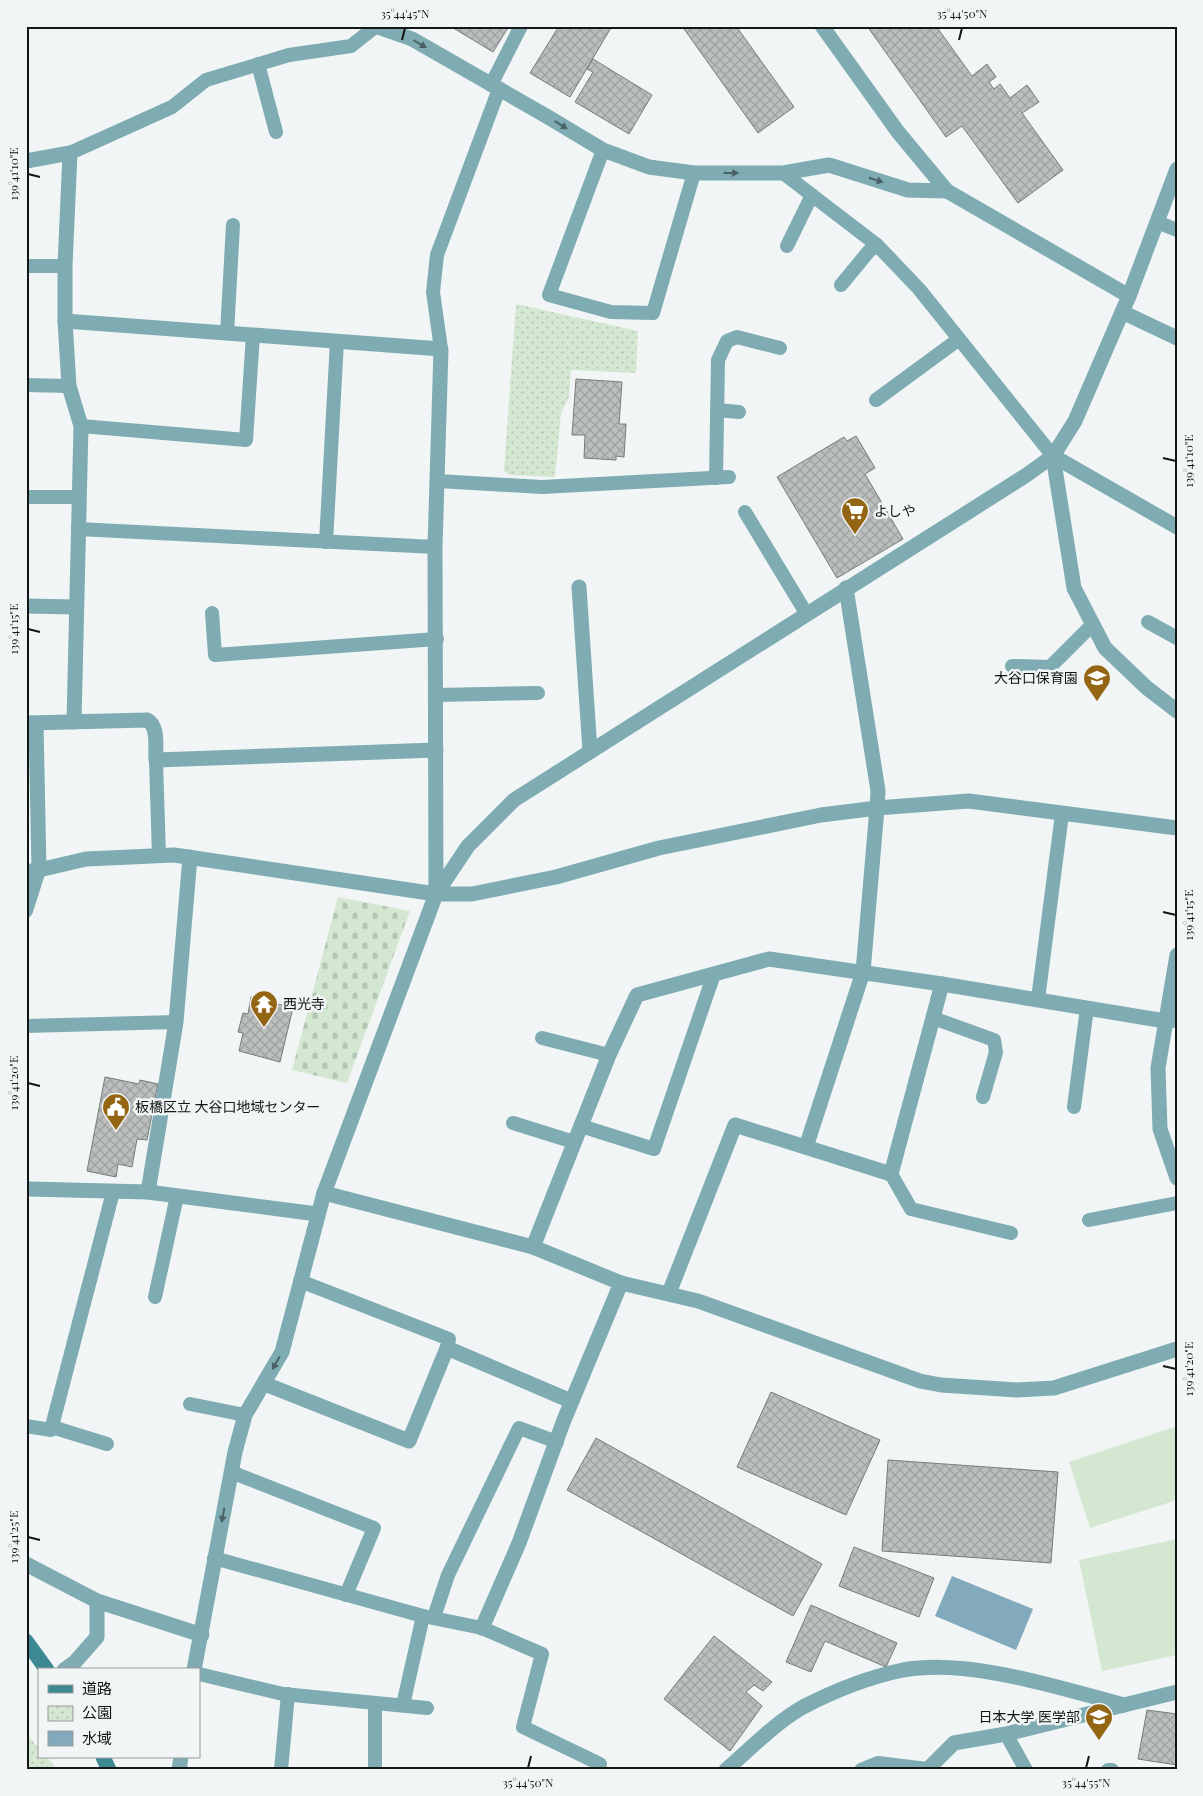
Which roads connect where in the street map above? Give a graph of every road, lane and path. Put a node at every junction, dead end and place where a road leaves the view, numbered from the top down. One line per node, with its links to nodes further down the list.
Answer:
1 (375, 26): 4 (lane); 5 (street, one-way to 5)
2 (521, 26): 5 (lane)
3 (822, 26): 13 (street)
4 (258, 64): 6 (lane); 8 (lane)
5 (495, 87): 7 (street, one-way to 7); 32 (lane)
6 (276, 132)
7 (603, 150): 11 (street); 11 (lane)
8 (70, 153): 9 (street); 21 (street)
9 (26, 161)
10 (1177, 169): 15 (street)
11 (694, 173): 12 (street, one-way to 12)
12 (783, 173): 13 (street, one-way to 13); 14 (lane)
13 (947, 190): 23 (street)
14 (812, 195): 18 (lane); 19 (lane)
15 (1157, 222): 17 (lane); 23 (street)
16 (233, 225): 26 (lane)
17 (1177, 230)
18 (876, 245): 22 (lane); 29 (lane)
19 (787, 246)
20 (26, 266): 21 (lane)
21 (65, 266): 25 (street)
22 (841, 285)
23 (1129, 296): 24 (street)
24 (1122, 312): 28 (street); 39 (street)
25 (65, 322): 26 (street); 34 (street)
26 (228, 333): 27 (street)
27 (254, 335): 30 (street); 38 (lane)
28 (1177, 338)
29 (959, 339): 35 (lane); 39 (lane)
30 (336, 341): 32 (street); 46 (lane)
31 (780, 348): 36 (lane)
32 (441, 349): 40 (street)
33 (26, 385): 34 (lane)
34 (69, 386): 38 (street)
35 (876, 400)
36 (717, 410): 37 (lane); 40 (lane)
37 (739, 412)
38 (81, 426): 42 (street)
39 (1052, 456): 45 (street); 49 (street); 55 (street)
40 (438, 482): 47 (street)
41 (26, 497): 42 (lane)
42 (78, 497): 44 (street)
43 (745, 512): 53 (lane)
44 (78, 528): 46 (lane); 51 (street)
45 (1177, 528)
46 (326, 542): 47 (lane)
47 (435, 547): 57 (street)
48 (579, 587): 65 (street)
49 (846, 588): 53 (street); 67 (street)
50 (26, 606): 51 (street)
51 (76, 607): 62 (street)
52 (212, 613): 57 (lane)
53 (806, 613): 65 (street)
54 (1148, 622): 56 (lane)
55 (1093, 624): 58 (lane); 61 (street)
56 (1177, 638)
57 (436, 639): 60 (street)
58 (1012, 666)
59 (538, 693): 60 (lane)
60 (436, 695): 64 (street)
61 (1177, 711)
62 (74, 722): 63 (street); 66 (street)
63 (31, 723): 72 (street)
64 (436, 750): 66 (street); 73 (street)
65 (590, 751): 73 (street)
66 (156, 760): 70 (lane)
67 (877, 808): 68 (street); 73 (street); 76 (street)
68 (1062, 814): 69 (street); 79 (lane)
69 (1177, 828)
70 (159, 856): 71 (street); 72 (street)
71 (190, 857): 73 (street); 83 (street)
72 (32, 870): 74 (lane)
73 (436, 894): 98 (street)
74 (26, 911)
75 (1177, 956): 82 (street)
76 (862, 972): 77 (street); 78 (street); 92 (street)
77 (714, 974): 86 (street); 90 (lane)
78 (942, 984): 79 (street); 81 (street)
79 (1038, 999): 80 (street)
80 (1088, 1008): 82 (street); 88 (lane)
81 (933, 1018): 87 (lane); 93 (street)
82 (1171, 1020): 94 (street)
83 (176, 1022): 84 (lane); 97 (street)
84 (26, 1026)
85 (542, 1038): 86 (lane)
86 (609, 1055): 90 (street)
87 (983, 1097)
88 (1074, 1106)
89 (513, 1123): 91 (lane)
90 (581, 1126): 91 (street)
91 (574, 1142): 104 (street)
92 (806, 1147): 93 (street); 107 (street)
93 (891, 1174): 103 (lane)
94 (1177, 1178)
95 (27, 1192): 96 (street)
96 (113, 1192): 97 (street); 116 (lane)
97 (148, 1192): 99 (street)
98 (324, 1192): 101 (street); 104 (street)
99 (177, 1196): 101 (street); 108 (lane)
100 (1177, 1203): 102 (lane)
101 (317, 1214): 105 (street)
102 (1089, 1220)
103 (1011, 1233)
104 (533, 1248): 106 (street)
105 (300, 1281): 109 (lane); 111 (street, one-way to 111)
106 (621, 1284): 107 (street); 112 (street)
107 (669, 1293): 110 (street)
108 (155, 1297)
109 (447, 1348): 111 (street); 112 (street)
110 (1177, 1348)
111 (265, 1384): 114 (street)
112 (571, 1401): 117 (street)
113 (190, 1404): 114 (lane)
114 (245, 1415): 119 (street)
115 (26, 1426): 116 (lane)
116 (52, 1427): 118 (lane)
117 (557, 1442): 124 (lane); 125 (street)
118 (107, 1444)
119 (231, 1472): 120 (street, one-way to 120); 122 (lane)
120 (214, 1558): 122 (lane); 126 (street)
121 (26, 1564): 123 (street)
122 (346, 1595): 124 (lane)
123 (97, 1601): 126 (street); 129 (street)
124 (428, 1616): 125 (lane); 135 (lane)
125 (482, 1628): 140 (lane)
126 (202, 1635): 130 (street)
127 (26, 1641): 128 (main road)
128 (46, 1668)
129 (67, 1668)
130 (194, 1668)
131 (200, 1674): 133 (lane)
132 (1177, 1692): 136 (street)
133 (288, 1694): 134 (lane); 143 (lane)
134 (375, 1704): 135 (lane); 144 (lane)
135 (403, 1705): 137 (lane)
136 (1124, 1705): 138 (street); 145 (street)
137 (427, 1708)
138 (1006, 1734): 141 (street); 147 (lane)
139 (103, 1758): 142 (main road)
140 (600, 1764)
141 (927, 1769): 146 (lane)
142 (109, 1770)
143 (281, 1770)
144 (375, 1770)
145 (726, 1770)
146 (861, 1770)
147 (1026, 1770)
148 (1108, 1770): 149 (lane)
149 (1112, 1770)

